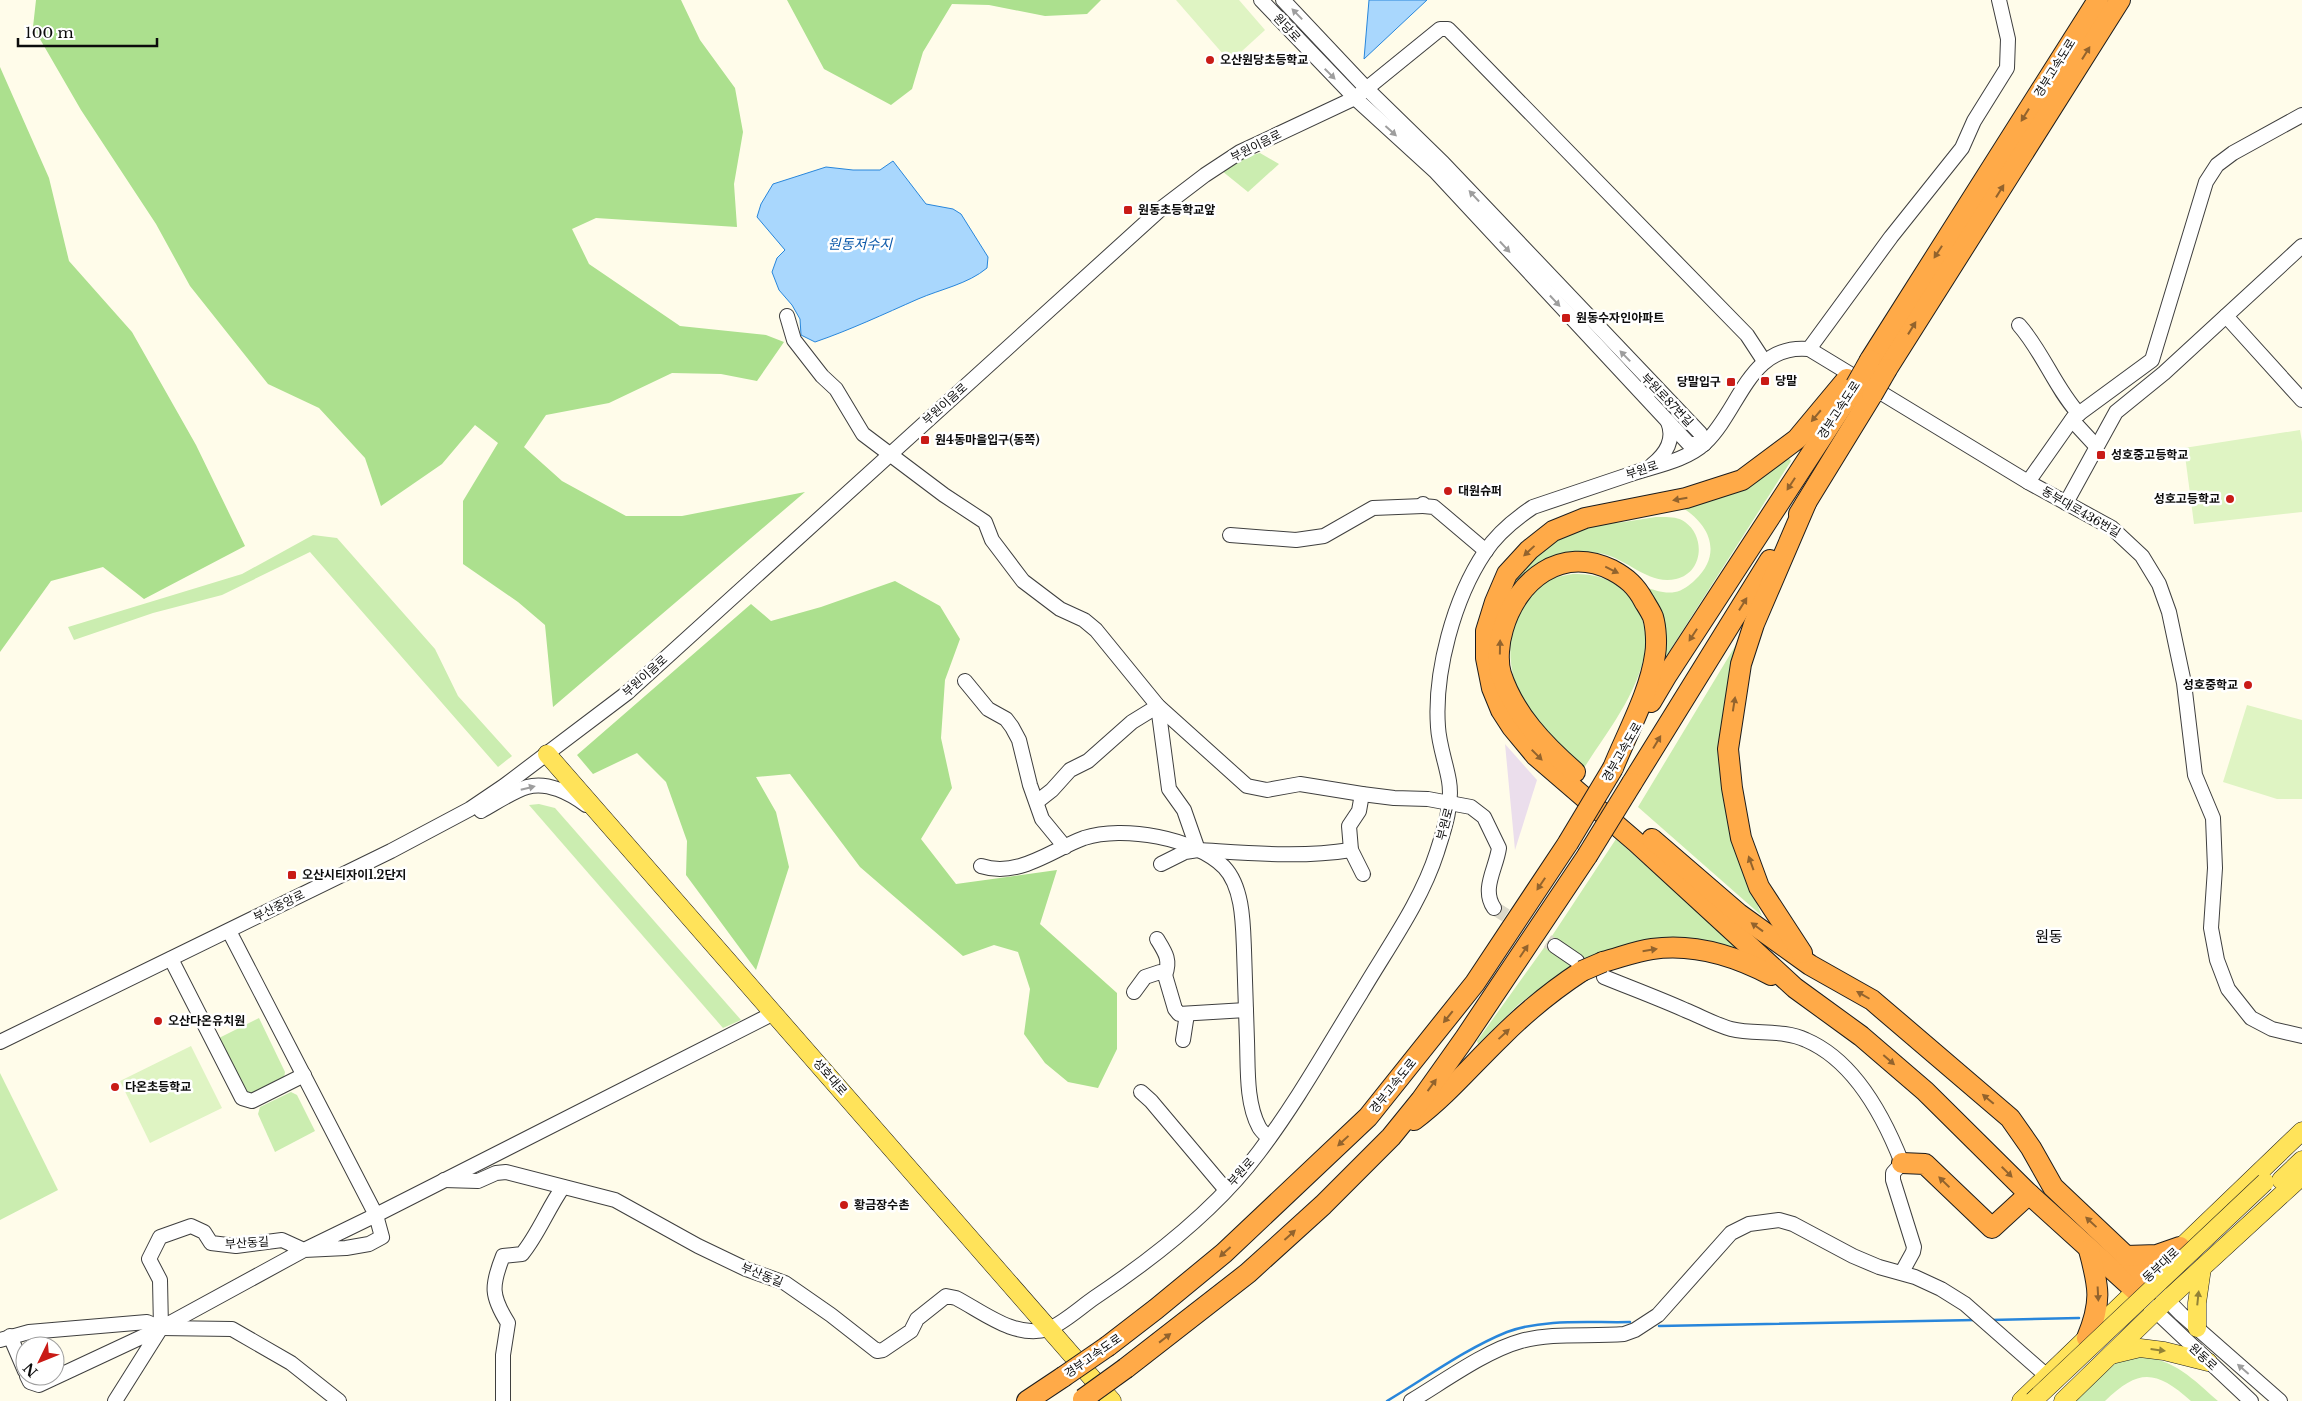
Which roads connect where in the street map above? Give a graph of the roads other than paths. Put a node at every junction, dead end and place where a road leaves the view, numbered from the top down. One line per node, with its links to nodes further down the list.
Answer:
1 (1261, 0): 7 (street, 원당로, one-way to 7)
2 (1283, 0): 6 (street, 원당로, one-way to 2)
3 (1999, 0): 14 (street)
4 (2098, 0): 17 (highway, 경부고속도로, one-way to 17)
5 (2120, 0): 17 (highway, 경부고속도로, one-way to 5)
6 (1366, 88): 7 (street, 부원이음로); 10 (street, 부원로87번길, one-way to 6); 16 (street, 부원이음로)
7 (1354, 98): 10 (street, 부원로87번길, one-way to 10); 25 (street, 부원이음로)
8 (2302, 115): 15 (street)
9 (2302, 246): 12 (street)
10 (1526, 261): 22 (street, 부원로87번길, one-way to 22); 23 (street, 부원로87번길, one-way to 10)
11 (787, 316): 25 (street)
12 (2226, 316): 18 (street); 20 (street)
13 (2019, 324): 21 (street)
14 (1809, 349): 16 (street, 부원로); 27 (street, 동부대로436번길)
15 (2152, 360): 18 (street); 21 (street)
16 (1764, 361): 23 (street, 부원로)
17 (1873, 362): 19 (highway, 경부고속도로, bridge); 19 (highway)
18 (2164, 373): 24 (street)
19 (1858, 386): 28 (highway, 경부고속도로); 35 (highway, 경부고속도로, one-way to 35); 56 (highway, one-way to 56)
20 (2302, 400)
21 (2075, 417): 24 (street); 27 (street)
22 (1667, 421): 23 (street, 부원로87번길); 26 (street)
23 (1704, 444): 26 (street, 부원로)
24 (2096, 446): 29 (street)
25 (889, 455): 33 (street); 34 (street, 부원이음로)
26 (1649, 468): 31 (street, 부원로)
27 (2028, 482): 29 (street, 동부대로436번길)
28 (1806, 503): 52 (highway, one-way to 28); 67 (highway, 경부고속도로, one-way to 28, bridge)
29 (2066, 503): 61 (street, 동부대로436번길)
30 (1230, 535): 31 (street)
31 (1486, 551): 38 (street, 부원로)
32 (965, 682): 37 (street)
33 (1158, 706): 36 (street); 37 (street); 42 (street)
34 (548, 754): 39 (main road, 성호대로); 40 (street, 부산중앙로)
35 (1613, 768): 52 (highway, one-way to 35); 101 (highway, 경부고속도로, one-way to 101, bridge)
36 (1362, 794): 38 (street); 43 (street)
37 (1038, 802): 41 (street)
38 (1450, 802): 47 (street); 68 (street, 부원로)
39 (604, 819): 40 (street, one-way to 39); 59 (main road, 성호대로)
40 (436, 828): 48 (street, 부산중앙로)
41 (1065, 847): 42 (street); 45 (street)
42 (1198, 850): 43 (street); 44 (street); 58 (street)
43 (1351, 850): 46 (street)
44 (1161, 864)
45 (981, 866)
46 (1363, 874)
47 (1494, 908)
48 (229, 931): 51 (street, 부산중앙로); 64 (street)
49 (1157, 939): 55 (street)
50 (1555, 946): 53 (street)
51 (171, 959): 63 (street, 부산중앙로); 64 (street)
52 (1810, 965): 82 (highway, one-way to 52)
53 (1579, 966): 54 (highway, bridge); 67 (highway, one-way to 53)
54 (1604, 970): 56 (highway, one-way to 56); 71 (street)
55 (1165, 975): 57 (street); 60 (street)
56 (1795, 988): 77 (highway, one-way to 77)
57 (1134, 992)
58 (1246, 1010): 60 (street); 68 (street)
59 (774, 1013): 72 (street); 88 (main road, 성호대로)
60 (1187, 1014): 62 (street)
61 (2302, 1036)
62 (1183, 1040)
63 (0, 1042)
64 (304, 1075): 78 (street)
65 (1141, 1092): 76 (street)
66 (2302, 1131): 79 (main road, 동부대로)
67 (1390, 1137): 97 (highway, 경부고속도로, one-way to 67, bridge)
68 (1269, 1138): 76 (street, 부원로)
69 (2302, 1146): 74 (main road, 동부대로)
70 (2302, 1160): 74 (main road, 동부대로)
71 (1902, 1163): 77 (highway, one-way to 71); 84 (street)
72 (444, 1180): 75 (street, 부산동길); 78 (street)
73 (2300, 1181): 83 (main road)
74 (2268, 1185): 105 (main road, 동부대로, bridge); 106 (main road, 동부대로)
75 (563, 1186): 88 (street, 부산동길); 100 (street)
76 (1226, 1190): 88 (street, 부원로)
77 (2029, 1194): 81 (highway)
78 (376, 1215): 80 (street); 80 (street, 부산동길)
79 (2180, 1247): 82 (highway); 85 (main road, 동부대로)
80 (304, 1250): 87 (street); 87 (street, 부산동길)
81 (2089, 1250): 85 (highway); 91 (highway, one-way to 91)
82 (2126, 1256): 85 (highway)
83 (2202, 1268): 86 (main road); 89 (main road, one-way to 83)
84 (1902, 1272): 96 (street); 103 (street)
85 (2141, 1284): 86 (street); 91 (main road, 동부대로)
86 (2162, 1306): 89 (street); 93 (main road); 94 (street, 원동로)
87 (161, 1328): 90 (street); 95 (street); 98 (street); 99 (street)
88 (1050, 1328): 102 (main road, 성호대로)
89 (2197, 1328): 109 (street, one-way to 89)
90 (5, 1338): 92 (street)
91 (2087, 1338): 96 (main road, 동부대로)
92 (15, 1354)
93 (2110, 1355): 94 (main road, one-way to 94); 107 (main road)
94 (2208, 1362): 108 (street, 원동로)
95 (65, 1373)
96 (2047, 1376): 104 (main road, 동부대로)
97 (1082, 1400)
98 (115, 1401)
99 (339, 1401)
100 (503, 1401)
101 (1027, 1401)
102 (1112, 1401)
103 (1410, 1401)
104 (2021, 1401)
105 (2033, 1401)
106 (2049, 1401)
107 (2063, 1401)
108 (2251, 1401)
109 (2280, 1401)

